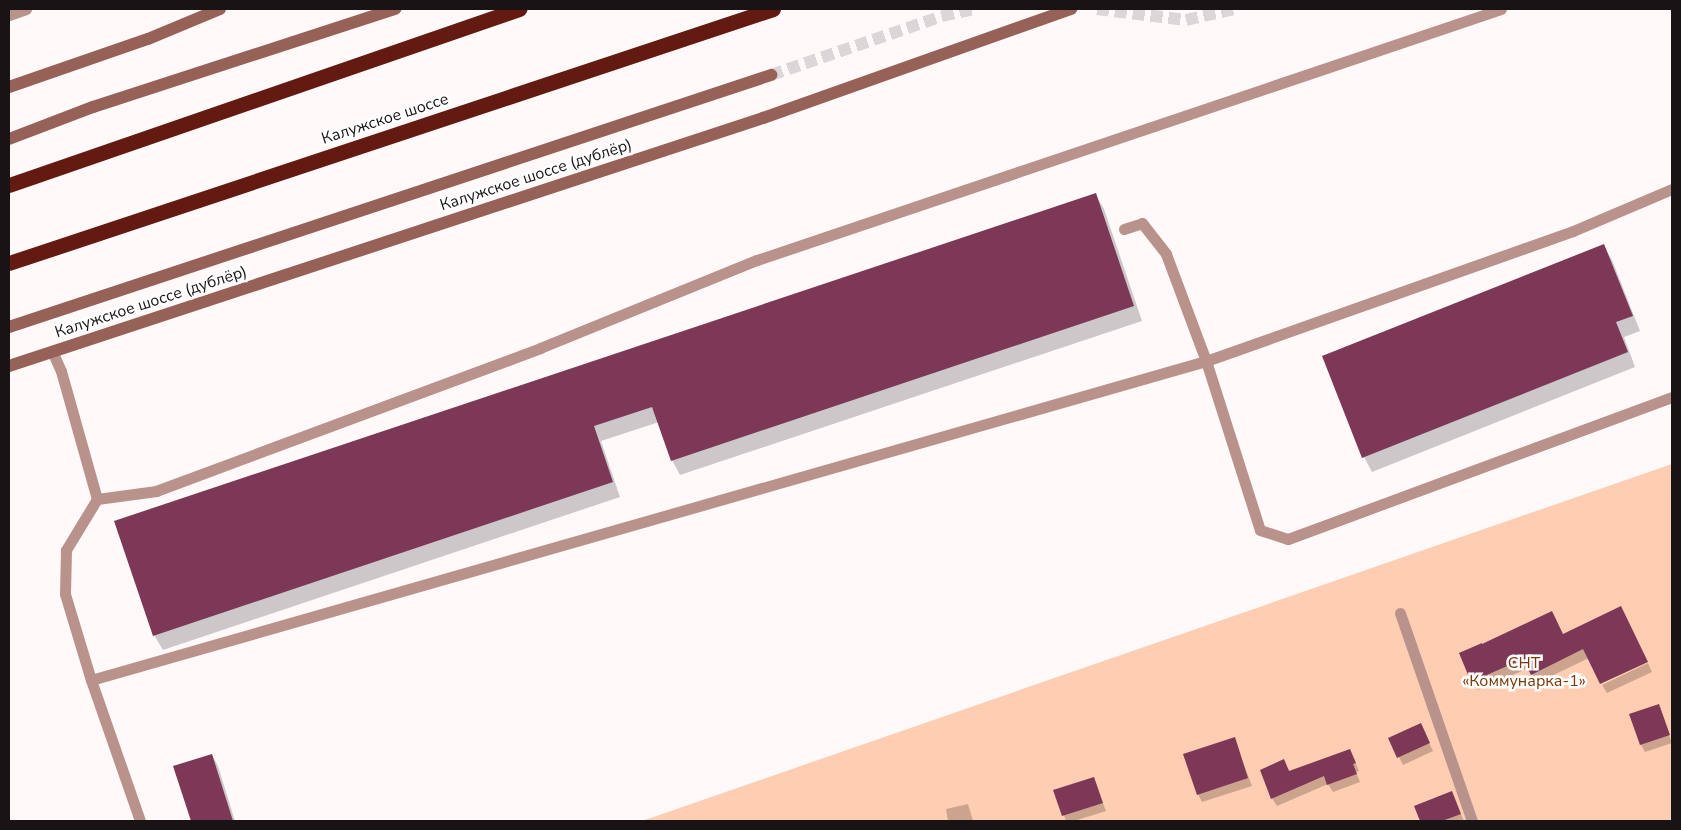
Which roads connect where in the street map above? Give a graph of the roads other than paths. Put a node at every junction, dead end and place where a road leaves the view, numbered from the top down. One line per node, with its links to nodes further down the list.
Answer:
1 (26, 9): 8 (lane)
2 (220, 9): 10 (main road)
3 (395, 9): 11 (main road)
4 (519, 9): 12 (highway)
5 (773, 9): 15 (highway, Калужское шоссе)
6 (1071, 9): 17 (main road, Калужское шоссе (дублёр))
7 (1501, 9): 21 (lane)
8 (9, 15)
9 (770, 76): 16 (main road)
10 (9, 87)
11 (9, 139)
12 (9, 185)
13 (1672, 189): 18 (lane)
14 (1124, 229): 18 (lane)
15 (9, 263)
16 (9, 327)
17 (52, 351): 19 (main road, Калужское шоссе (дублёр)); 21 (lane)
18 (1206, 362): 20 (lane); 23 (lane)
19 (9, 366)
20 (1672, 397)
21 (97, 499): 23 (lane)
22 (1400, 613): 25 (lane)
23 (91, 680): 24 (lane)
24 (140, 821)
25 (1472, 821)

